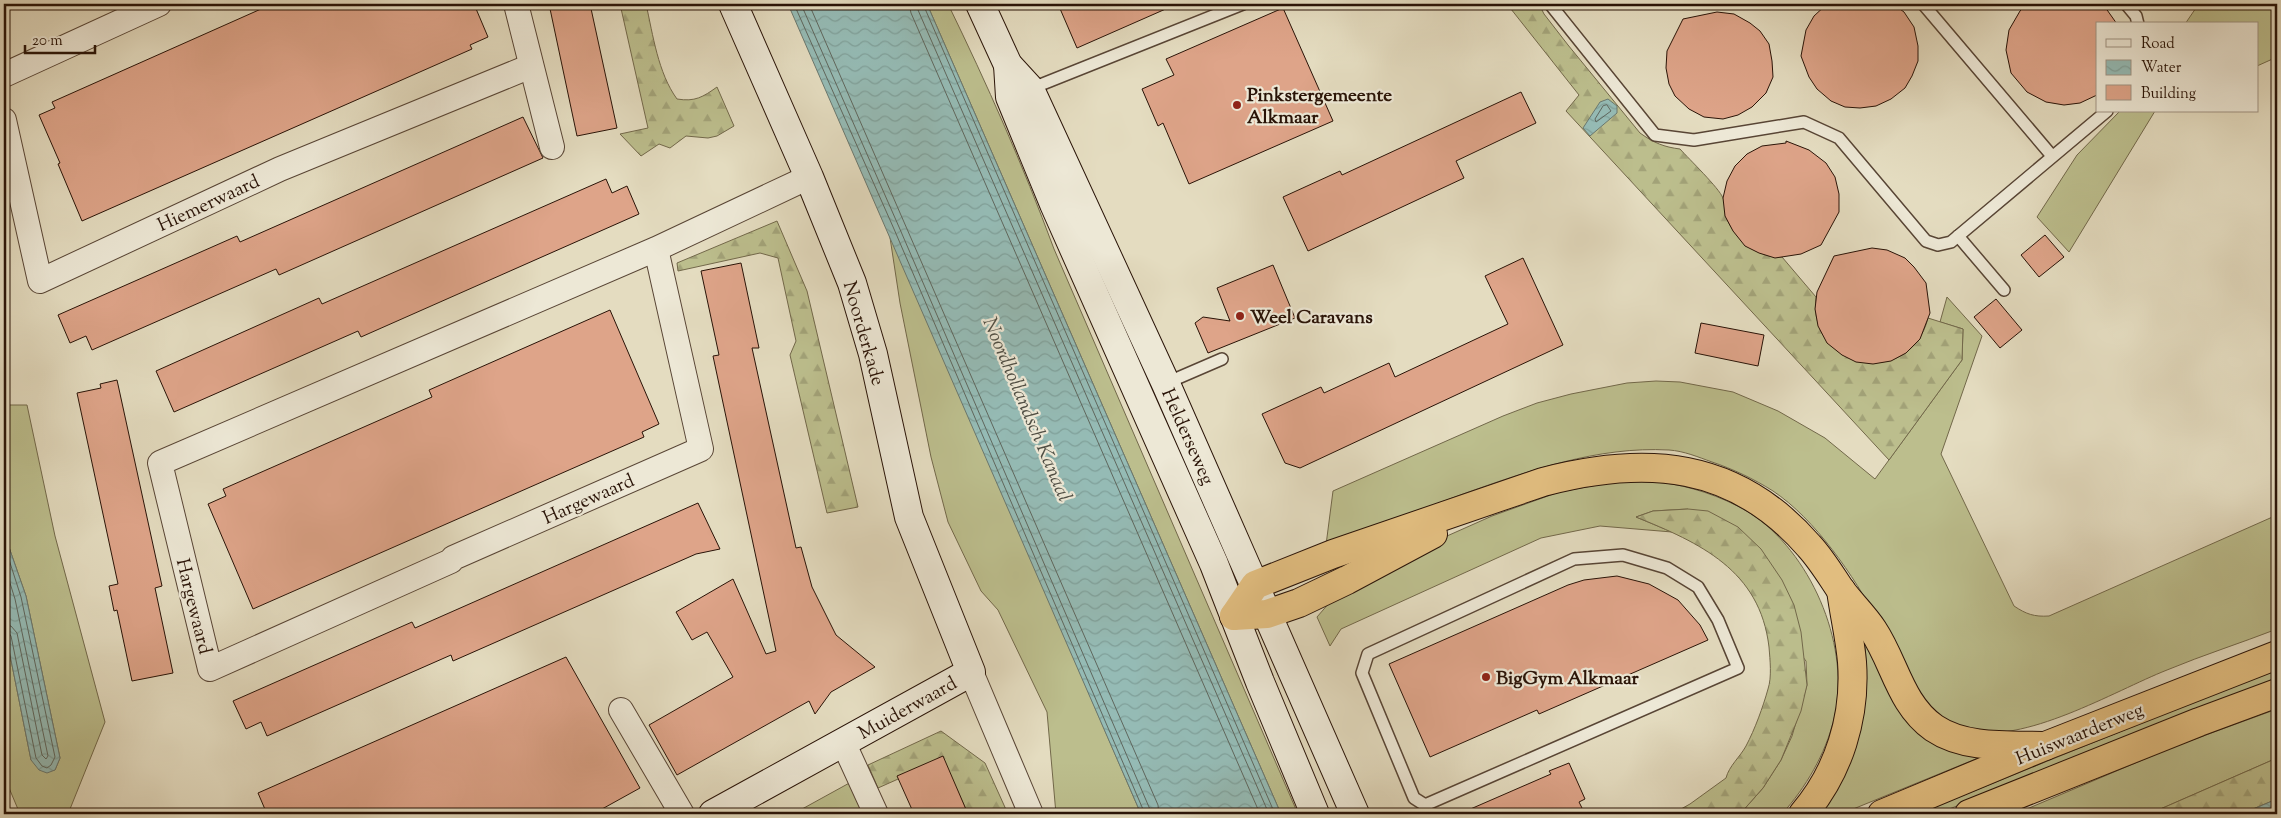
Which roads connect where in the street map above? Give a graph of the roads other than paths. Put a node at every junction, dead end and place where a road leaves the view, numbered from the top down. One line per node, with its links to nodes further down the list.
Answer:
1 (159, 4): 11 (street)
2 (516, 4): 10 (street)
3 (733, 4): 17 (main road, Noorderkade)
4 (980, 4): 12 (main road, Helderseweg)
5 (1243, 4): 12 (lane)
6 (1550, 4): 18 (lane)
7 (1923, 4): 16 (lane)
8 (2126, 4): 9 (lane)
9 (2138, 22)
10 (531, 66): 14 (street, Hiemerwaard); 15 (street)
11 (4, 75)
12 (1020, 93): 22 (main road, Helderseweg)
13 (2106, 112): 16 (lane)
14 (4, 120)
15 (552, 147)
16 (2052, 156): 18 (lane)
17 (809, 177): 19 (street, Hargewaard); 29 (main road, Noorderkade)
18 (1958, 236): 20 (lane)
19 (656, 249): 19 (street, Hargewaard)
20 (2004, 290)
21 (1222, 359): 22 (lane)
22 (1152, 389): 24 (main road, Helderseweg); 27 (main road, Helderseweg)
23 (1505, 496): 24 (highway); 25 (highway); 26 (highway)
24 (1255, 584): 26 (main road, Helderseweg); 27 (highway)
25 (1840, 589): 33 (highway); 42 (highway)
26 (1267, 614): 27 (highway); 41 (main road, Helderseweg)
27 (1234, 616): 40 (main road, Helderseweg)
28 (2277, 655): 33 (highway, Huiswaarderweg)
29 (971, 672): 32 (main road, Muiderwaard); 39 (street)
30 (2277, 693): 34 (highway, Huiswaarderweg)
31 (621, 710): 36 (street)
32 (843, 742): 37 (main road, Muiderwaard); 38 (street, Muiderwaard)
33 (2045, 746): 43 (highway, Huiswaarderweg)
34 (1995, 808): 44 (highway, Huiswaarderweg)
35 (1427, 810): 35 (lane)
36 (682, 814)
37 (713, 814)
38 (876, 814)
39 (1031, 814)
40 (1315, 814)
41 (1355, 814)
42 (1803, 814)
43 (1882, 814)
44 (1969, 814)

